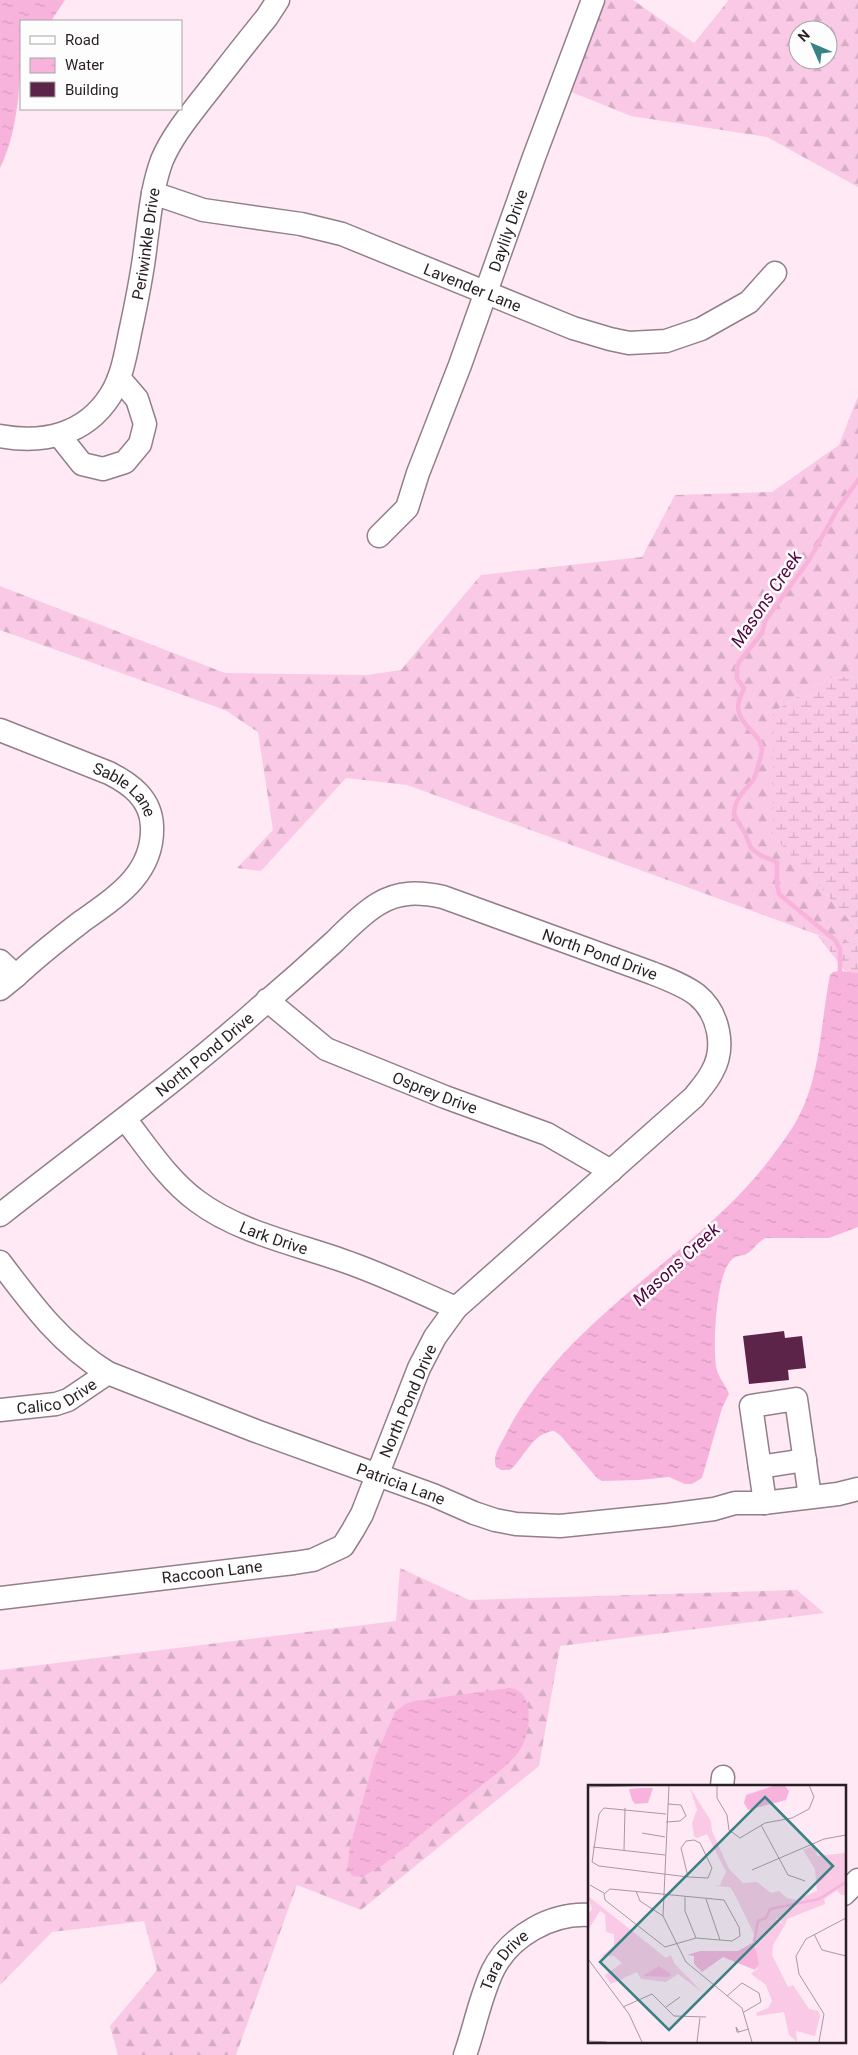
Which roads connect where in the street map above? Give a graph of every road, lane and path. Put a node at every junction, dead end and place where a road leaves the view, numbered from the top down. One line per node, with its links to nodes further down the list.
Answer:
1 (278, 0): 3 (street, Periwinkle Drive)
2 (593, 0): 5 (street, Daylily Drive)
3 (153, 193): 5 (street, Lavender Lane); 6 (street, Periwinkle Drive)
4 (775, 273): 5 (street, Lavender Lane)
5 (486, 291): 9 (street, Daylily Drive)
6 (119, 378): 7 (street, Periwinkle Drive); 7 (street)
7 (59, 435): 8 (street, Periwinkle Drive)
8 (0, 436)
9 (379, 536)
10 (0, 730): 12 (street, Sable Lane)
11 (0, 961): 12 (street, Sable Lane)
12 (8, 983)
13 (267, 1000): 14 (street, North Pond Drive); 15 (street, Osprey Drive); 15 (street, North Pond Drive)
14 (125, 1119): 16 (street, North Pond Drive); 18 (street, Lark Drive)
15 (611, 1171): 18 (street, North Pond Drive)
16 (0, 1216)
17 (0, 1262): 19 (street, Patricia Lane)
18 (456, 1308): 23 (street, North Pond Drive)
19 (108, 1373): 20 (street, Calico Drive); 23 (street, Patricia Lane)
20 (0, 1410)
21 (805, 1460): 22 (street); 22 (street); 25 (street)
22 (760, 1467): 26 (street)
23 (377, 1475): 26 (street, Patricia Lane); 27 (street, Raccoon Lane)
24 (858, 1489): 25 (street, Patricia Lane)
25 (810, 1497): 26 (street, Patricia Lane)
26 (765, 1503)
27 (0, 1598)
28 (858, 1880): 29 (street)
29 (846, 1892)
30 (588, 1915): 31 (street, Tara Drive)
31 (465, 2055)

